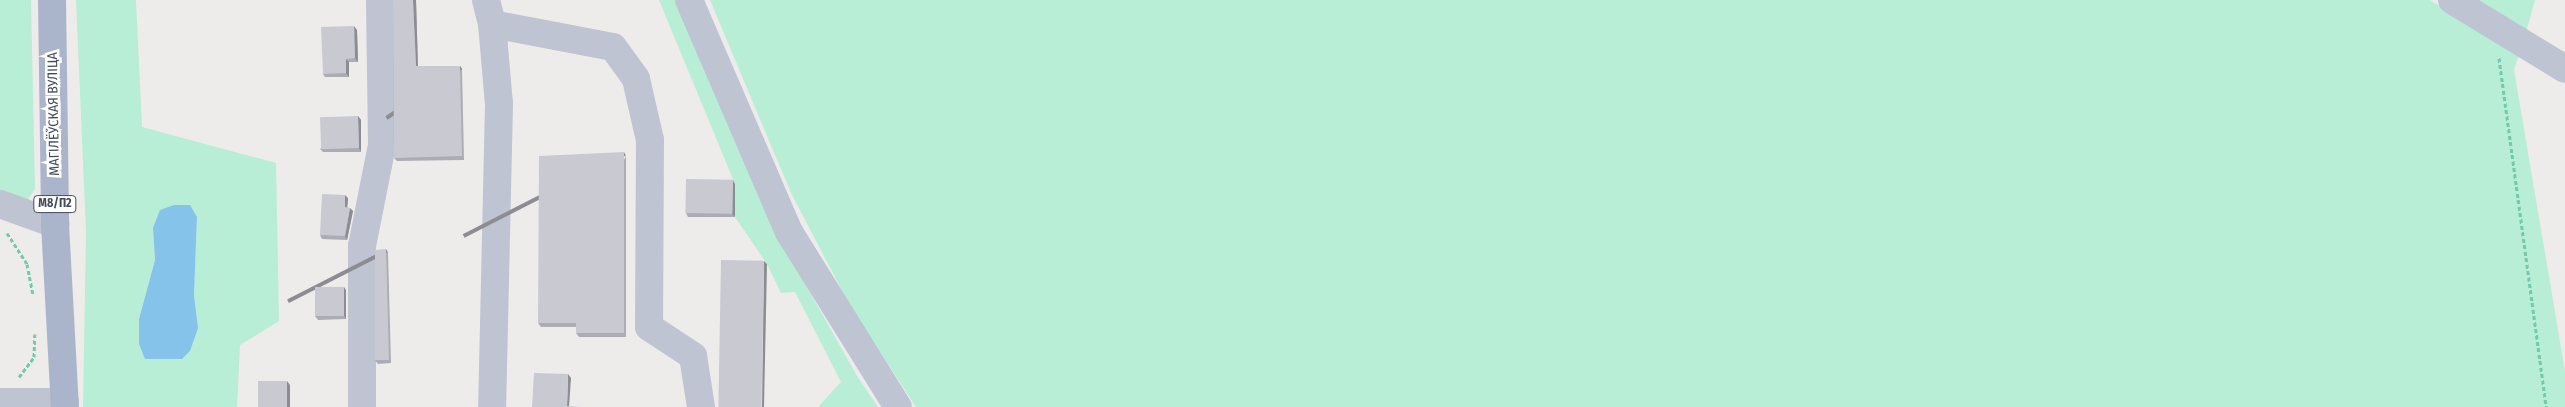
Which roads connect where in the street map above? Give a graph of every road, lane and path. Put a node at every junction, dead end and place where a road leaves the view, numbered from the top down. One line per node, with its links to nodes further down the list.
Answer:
1 (52, 0): 9 (main road, МАГІЛЁЎСКАЯ ВУЛІЦА / М8/П2)
2 (380, 0): 15 (street)
3 (689, 0): 18 (street)
4 (2452, 0): 6 (street)
5 (489, 12): 16 (street); 17 (street)
6 (2495, 26): 7 (street); 19 (path)
7 (2565, 69)
8 (0, 204): 9 (street)
9 (55, 224): 14 (main road, МАГІЛЁЎСКАЯ ВУЛІЦА / М8/П2)
10 (5, 231): 11 (path)
11 (34, 304)
12 (35, 327): 13 (path)
13 (3, 402): 14 (street)
14 (65, 404)
15 (362, 407)
16 (492, 407)
17 (701, 407)
18 (898, 407)
19 (2546, 407)

